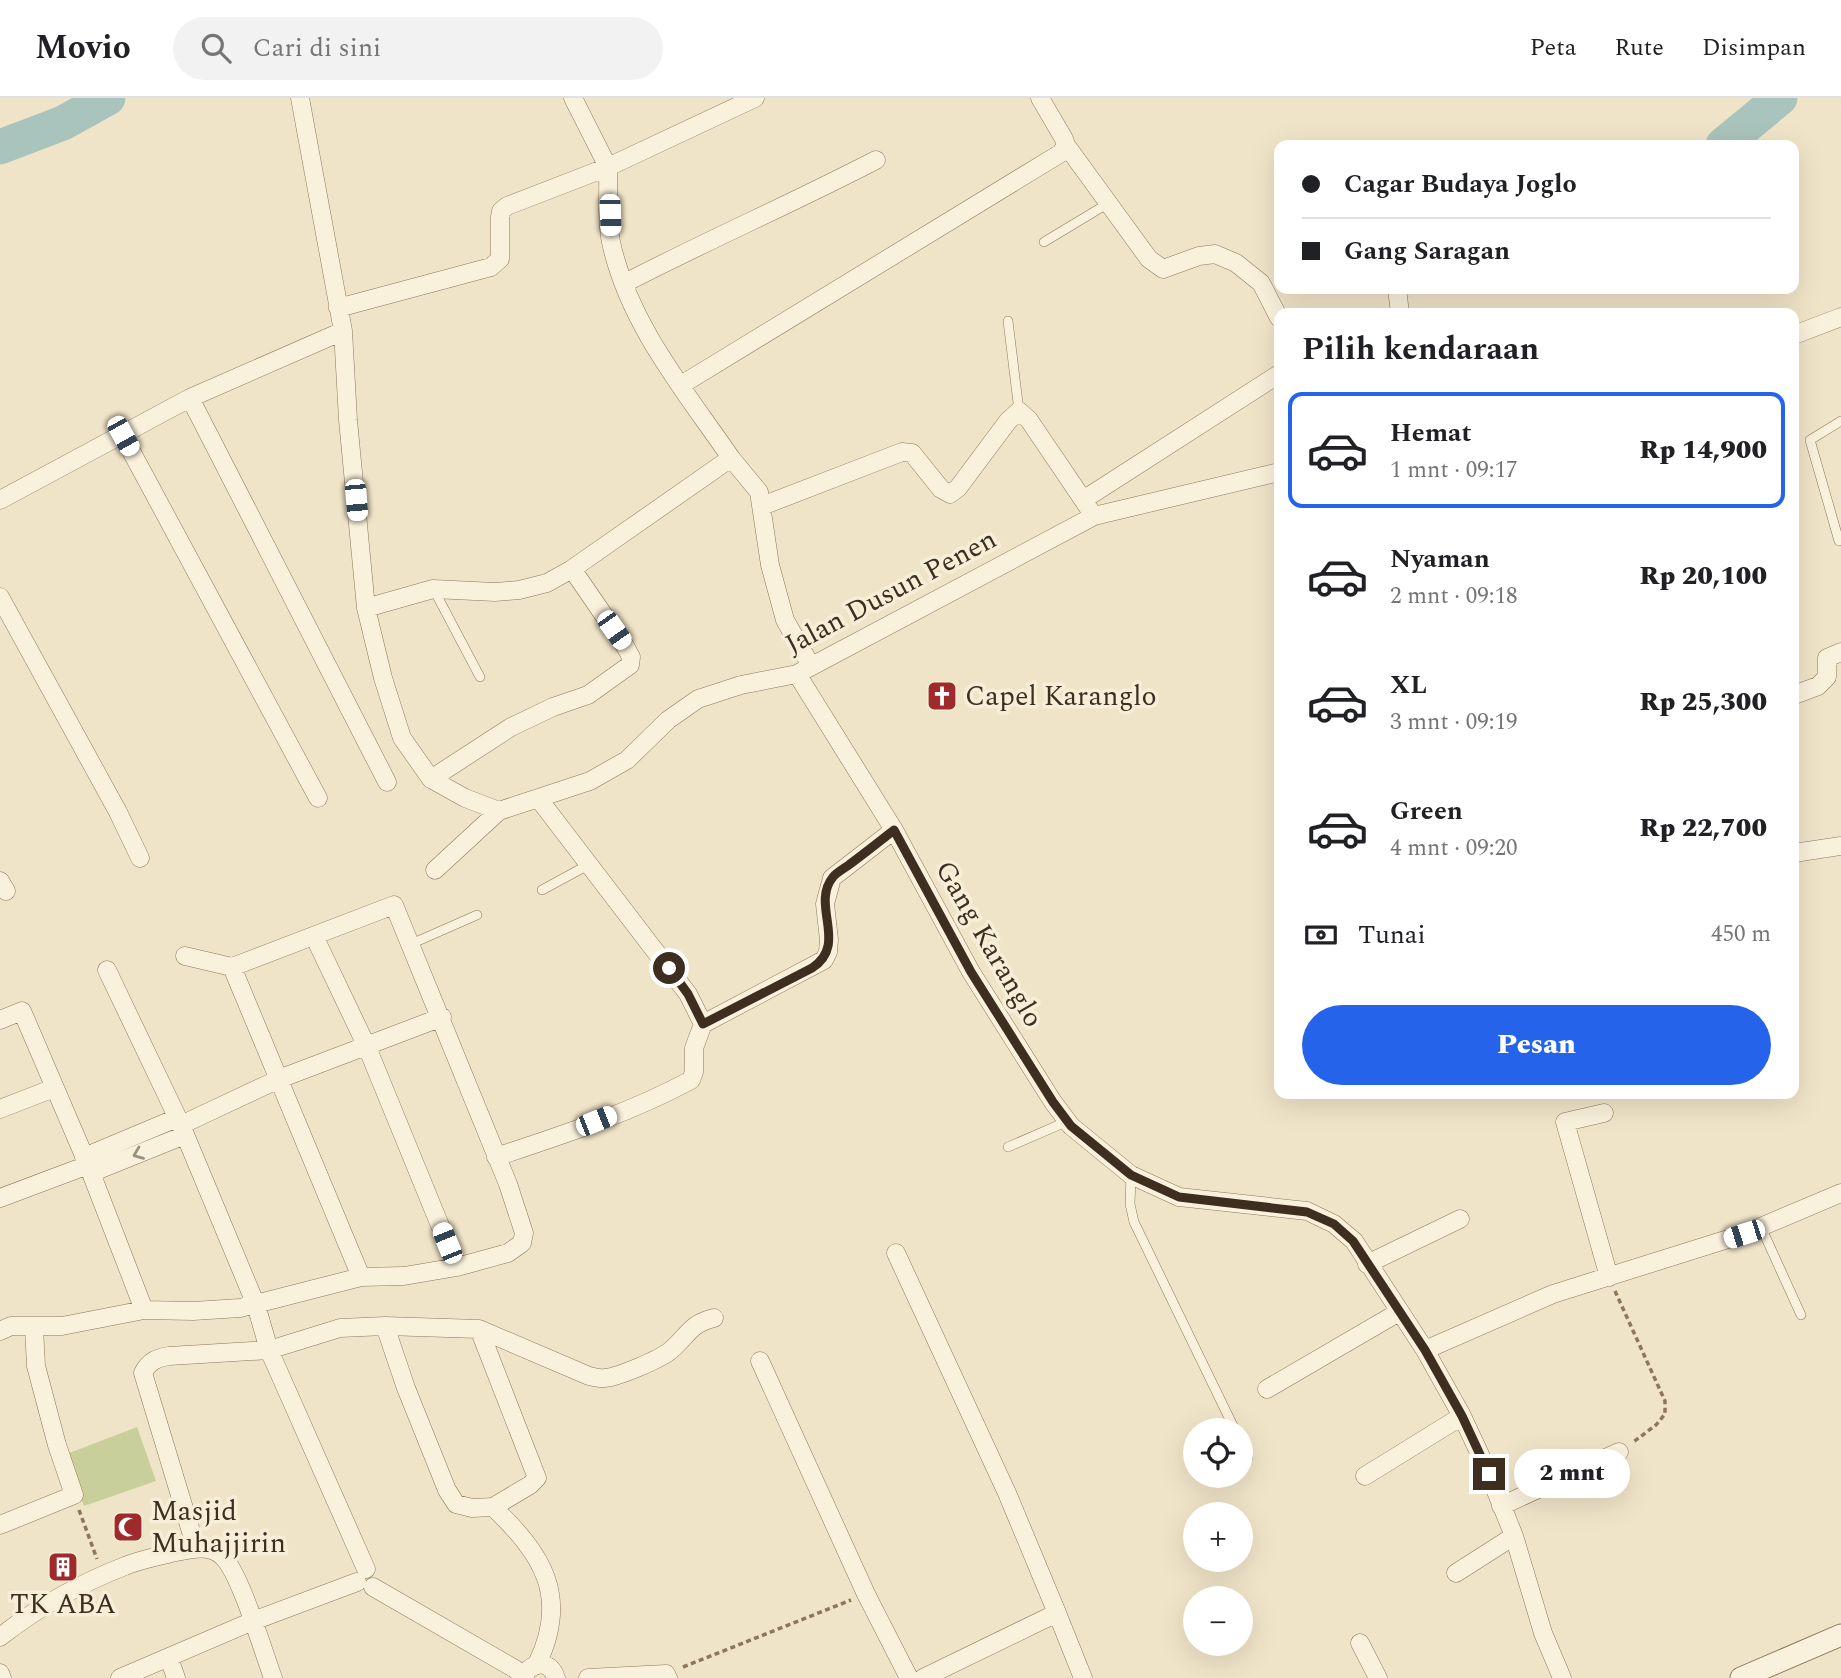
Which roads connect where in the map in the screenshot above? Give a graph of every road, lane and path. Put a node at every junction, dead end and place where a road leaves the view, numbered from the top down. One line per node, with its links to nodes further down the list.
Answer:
1 (300, 98): 11 (street)
2 (573, 98): 7 (street)
3 (755, 98): 7 (street)
4 (1040, 98): 5 (street)
5 (1066, 145): 8 (street); 18 (street)
6 (876, 160): 10 (street)
7 (608, 167): 10 (street); 11 (street)
8 (1107, 204): 9 (lane); 12 (street)
9 (1044, 242)
10 (625, 283): 18 (street)
11 (338, 308): 15 (street)
12 (1274, 308)
13 (1841, 317): 16 (street)
14 (1008, 321): 20 (lane)
15 (344, 331): 19 (street); 33 (street)
16 (1799, 333)
17 (1274, 377): 26 (street)
18 (681, 385): 23 (street)
19 (190, 398): 22 (street); 38 (street)
20 (1023, 415): 26 (street); 27 (street)
21 (1841, 421): 29 (lane)
22 (123, 436): 25 (street); 40 (street)
23 (731, 458): 27 (street); 30 (street)
24 (1274, 473): 28 (street, Jalan Dusun Penen)
25 (0, 500)
26 (1083, 500): 28 (street)
27 (762, 506): 35 (street, Gang Karanglo)
28 (1094, 516): 35 (street, Jalan Dusun Penen)
29 (1839, 541)
30 (572, 569): 31 (street); 39 (street)
31 (433, 589): 33 (street); 36 (lane)
32 (0, 597): 46 (street)
33 (366, 608): 39 (street)
34 (1841, 652): 37 (street)
35 (804, 670): 41 (street, Jalan Dusun Penen); 43 (street, Gang Karanglo)
36 (480, 677)
37 (1799, 693)
38 (387, 782)
39 (436, 783): 42 (street)
40 (318, 797)
41 (538, 798): 42 (street, Jalan Dusun Penen); 47 (street)
42 (499, 811): 48 (street)
43 (894, 830): 58 (street); 64 (street, Gang Karanglo)
44 (1841, 846): 45 (street)
45 (1799, 852)
46 (140, 858)
47 (588, 865): 49 (lane); 58 (street)
48 (435, 870)
49 (542, 890)
50 (477, 915): 52 (lane)
51 (314, 936): 52 (street); 54 (street); 59 (street)
52 (411, 944): 56 (street)
53 (185, 956): 54 (street)
54 (232, 967): 60 (street)
55 (107, 970): 65 (street)
56 (442, 1017): 59 (street); 67 (street)
57 (0, 1020): 61 (street)
58 (703, 1024): 67 (street)
59 (366, 1047): 60 (street); 76 (street)
60 (279, 1079): 65 (street); 77 (street)
61 (54, 1088): 62 (street); 68 (street)
62 (0, 1109)
63 (1604, 1113): 78 (street)
64 (1068, 1121): 66 (lane); 69 (street, Gang Karanglo)
65 (181, 1126): 68 (street); 80 (street)
66 (1008, 1147)
67 (496, 1157): 76 (street)
68 (87, 1165): 71 (street); 79 (street)
69 (1131, 1175): 75 (street, Gang Karanglo); 93 (lane)
70 (1841, 1193): 73 (street)
71 (0, 1199)
72 (1460, 1219): 75 (street)
73 (1761, 1227): 78 (street); 82 (lane)
74 (896, 1253): 106 (street)
75 (1367, 1264): 81 (street, Gang Karanglo)
76 (457, 1267): 77 (street)
77 (361, 1277): 80 (street)
78 (1609, 1277): 89 (street); 94 (path)
79 (144, 1310): 80 (street); 87 (street)
80 (258, 1310): 88 (street)
81 (1399, 1312): 89 (street, Gang Karanglo); 91 (street)
82 (1801, 1315)
83 (714, 1318): 85 (street)
84 (385, 1326): 85 (street); 88 (street); 97 (street)
85 (479, 1329): 97 (street)
86 (0, 1331): 87 (street)
87 (35, 1336): 96 (street)
88 (268, 1345): 101 (street); 104 (street)
89 (1425, 1350): 92 (street, Gang Karanglo)
90 (760, 1361): 105 (street)
91 (1267, 1389)
92 (1462, 1416): 95 (street); 98 (street, Gang Karanglo)
93 (1228, 1418)
94 (1619, 1452): 98 (street)
95 (1365, 1476)
96 (74, 1495): 99 (street); 103 (path)
97 (493, 1507): 113 (street)
98 (1501, 1507): 100 (street, Gang Karanglo)
99 (0, 1525)
100 (1514, 1536): 102 (street); 125 (street, Gang Karanglo)
101 (196, 1548): 103 (street); 107 (street)
102 (1457, 1573)
103 (102, 1576): 109 (street)
104 (365, 1579): 107 (street); 113 (street)
105 (866, 1594): 114 (path); 121 (street)
106 (1057, 1613): 122 (street); 123 (street)
107 (253, 1621): 111 (street); 118 (street)
108 (1841, 1635): 126 (street)
109 (0, 1637)
110 (1360, 1643): 124 (street)
111 (169, 1658): 116 (street); 117 (street)
112 (0, 1673): 115 (street)
113 (529, 1673): 119 (street)
114 (667, 1676): 120 (street)
115 (2, 1678)
116 (120, 1678)
117 (176, 1678)
118 (273, 1678)
119 (556, 1678)
120 (588, 1678)
121 (909, 1678)
122 (923, 1678)
123 (1083, 1678)
124 (1378, 1678)
125 (1562, 1678)
126 (1741, 1678)

